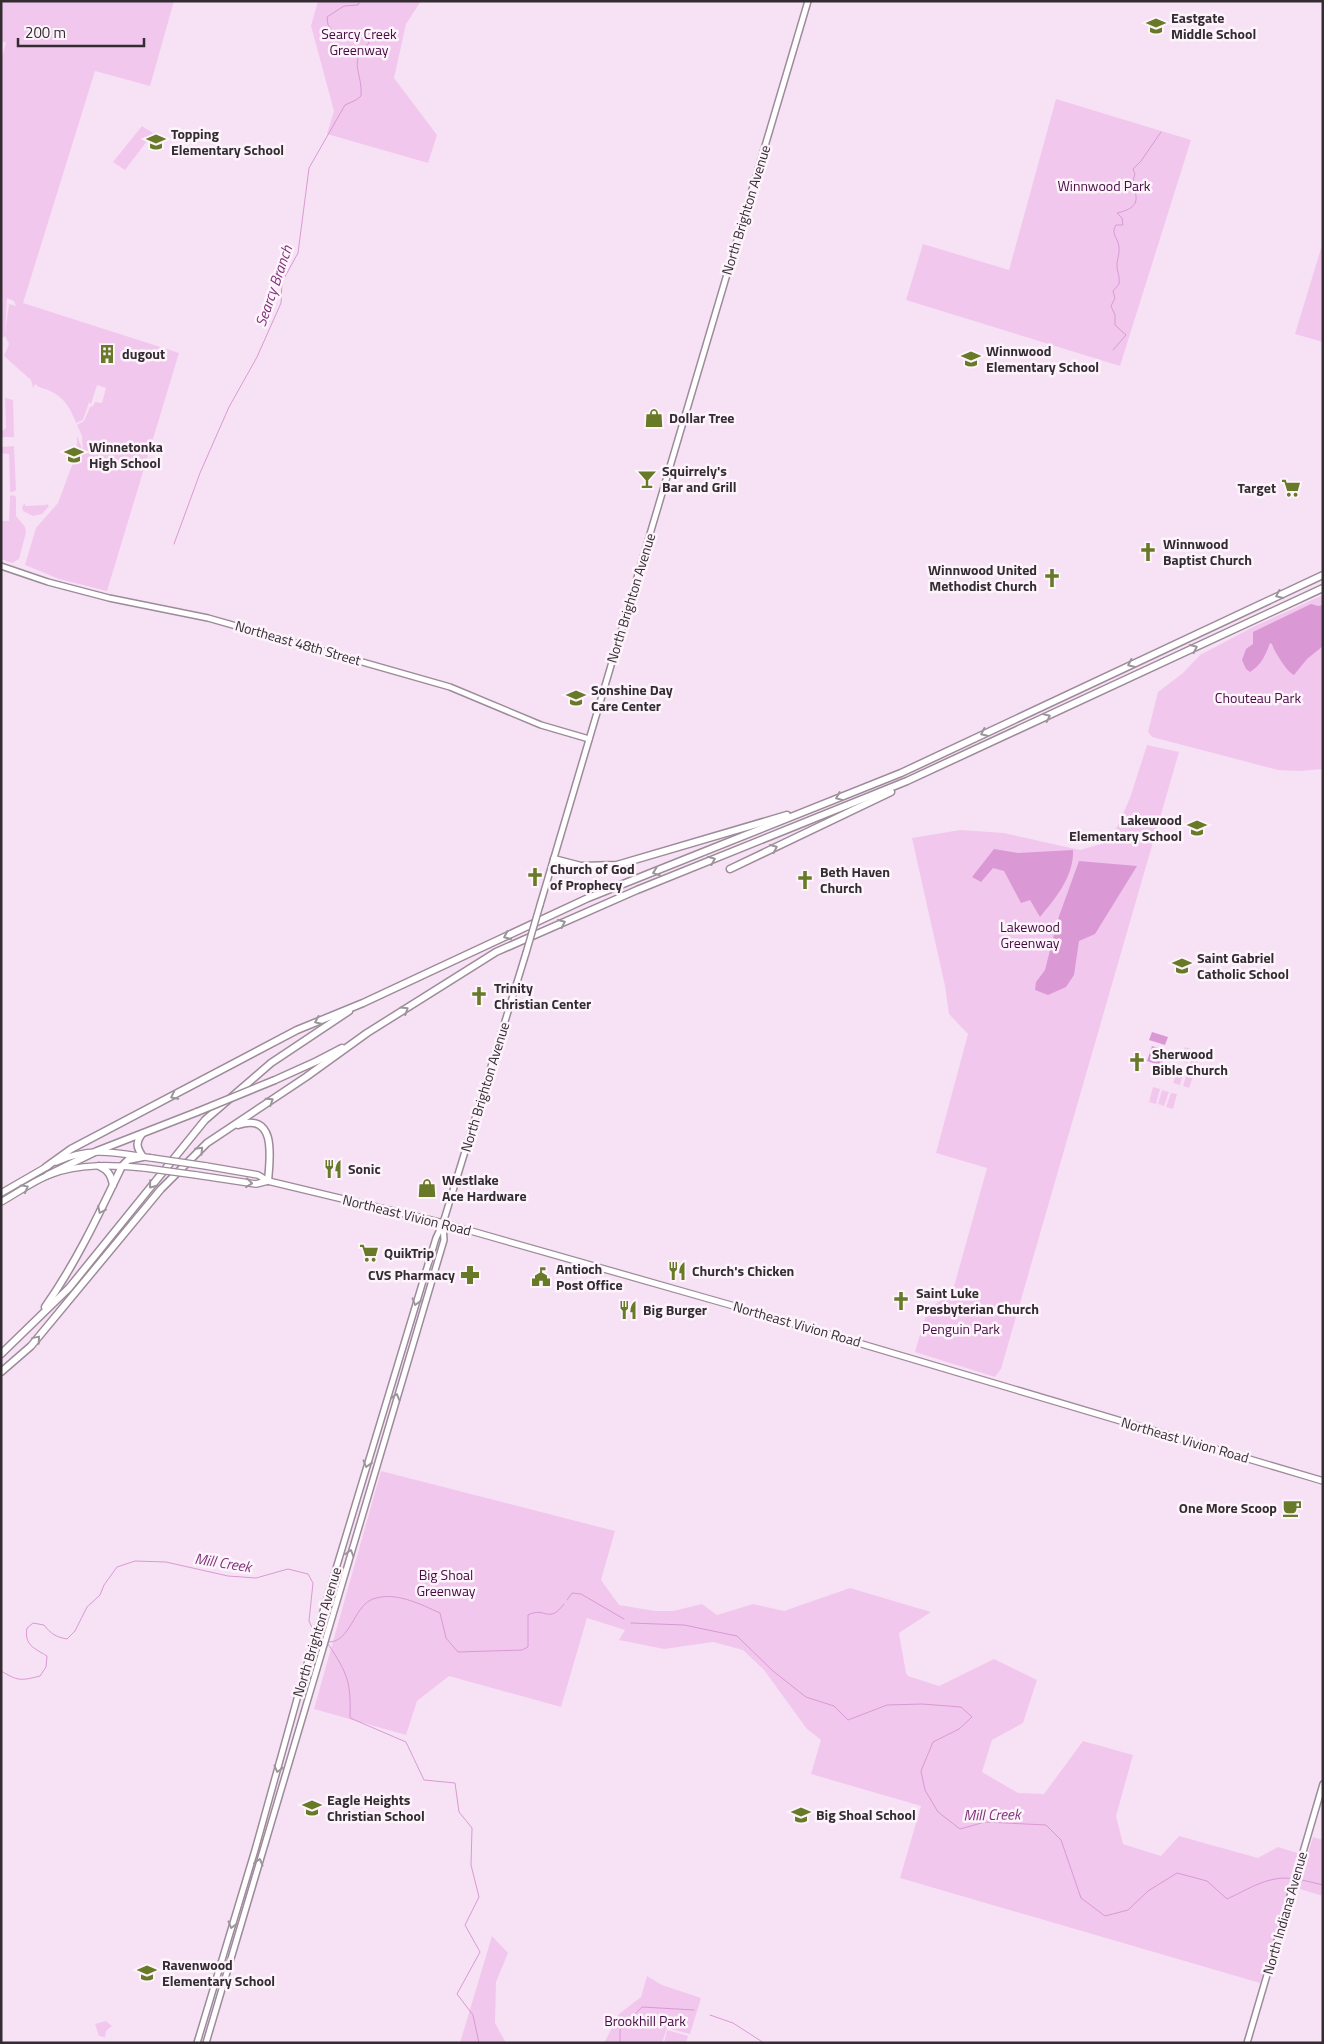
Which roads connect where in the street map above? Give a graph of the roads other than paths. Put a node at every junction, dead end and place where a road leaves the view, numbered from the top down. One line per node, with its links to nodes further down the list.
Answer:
1 (808, 1): 5 (main road, North Brighton Avenue)
2 (1, 566): 5 (main road, Northeast 48th Street)
3 (1323, 575): 7 (highway, one-way to 7)
4 (1323, 588): 6 (highway, one-way to 4)
5 (589, 739): 8 (main road, North Brighton Avenue)
6 (907, 782): 9 (highway, one-way to 6); 11 (highway, one-way to 6)
7 (814, 807): 8 (highway); 10 (highway, one-way to 10)
8 (554, 859): 24 (main road, North Brighton Avenue, bridge)
9 (730, 870)
10 (363, 1002): 16 (highway, one-way to 16); 25 (highway, one-way to 25)
11 (367, 1033): 12 (highway, one-way to 11); 13 (highway, bridge)
12 (230, 1128): 20 (highway); 27 (highway, one-way to 12)
13 (142, 1134): 14 (highway); 15 (highway)
14 (97, 1151): 15 (main road, Northeast Vivion Road); 16 (main road, Northeast Vivion Road); 19 (highway)
15 (143, 1157): 18 (highway); 20 (main road, Northeast Vivion Road, bridge)
16 (46, 1166): 22 (main road, Northeast Vivion Road)
17 (99, 1166): 18 (main road, Northeast Vivion Road); 19 (main road, Northeast Vivion Road); 21 (highway)
18 (122, 1166): 20 (main road, Northeast Vivion Road, one-way to 20, bridge); 21 (highway)
19 (48, 1175): 23 (main road, Northeast Vivion Road, one-way to 19)
20 (268, 1181): 24 (main road, Northeast Vivion Road)
21 (113, 1185): 25 (highway, one-way to 25)
22 (1, 1193)
23 (1, 1202)
24 (443, 1223): 28 (main road, Northeast Vivion Road); 30 (main road, North Brighton Avenue, one-way to 30); 31 (main road, North Brighton Avenue, one-way to 24)
25 (36, 1320): 26 (highway)
26 (1, 1354)
27 (1, 1372)
28 (1323, 1481)
29 (1323, 1784): 32 (main road, North Indiana Avenue)
30 (197, 2043)
31 (206, 2043)
32 (1247, 2043)

